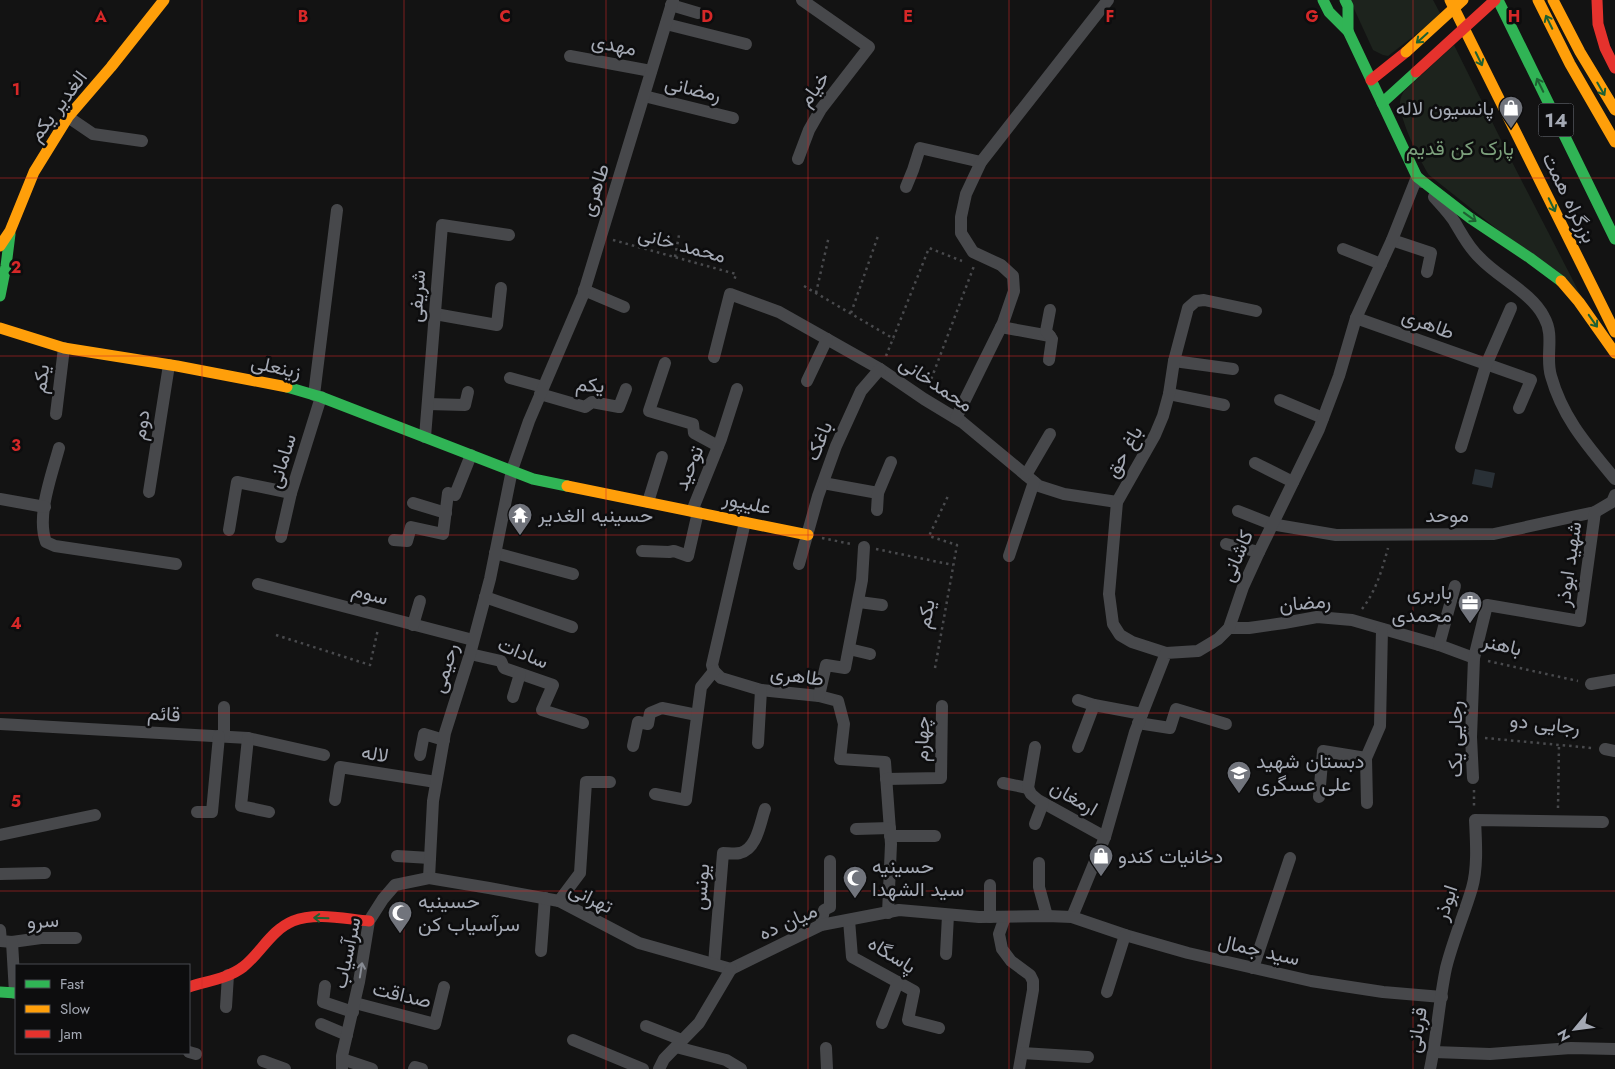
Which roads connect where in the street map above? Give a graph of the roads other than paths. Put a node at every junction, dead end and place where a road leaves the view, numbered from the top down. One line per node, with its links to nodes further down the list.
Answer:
1 (161, 0): 24 (main road, الغدیر یکم)
2 (802, 0): 28 (street, خیام)
3 (1108, 0): 29 (street)
4 (1324, 0): 15 (main road)
5 (1345, 0): 15 (main road)
6 (1450, 0): 52 (main road, بزرگراه همت / 14, one-way to 52)
7 (1464, 0): 20 (main road, one-way to 20, bridge)
8 (1497, 0): 22 (main road, bridge); 35 (main road, بزرگراه همت / 14, one-way to 8)
9 (1538, 0): 27 (main road, one-way to 9)
10 (1553, 0): 23 (main road, one-way to 23)
11 (1597, 0): 18 (main road)
12 (672, 3): 13 (street); 14 (street, طاهری)
13 (698, 13)
14 (666, 24): 16 (street); 19 (street, طاهری)
15 (1348, 31): 20 (main road)
16 (746, 44)
17 (570, 56): 19 (street, مهدی)
18 (1615, 68)
19 (651, 71): 21 (street, طاهری)
20 (1371, 80): 22 (main road)
21 (644, 96): 25 (street, رمضانی); 42 (street, طاهری)
22 (1382, 103): 30 (main road)
23 (1615, 110)
24 (68, 117): 26 (street); 33 (main road, الغدیر یکم)
25 (733, 118)
26 (142, 141)
27 (1615, 142)
28 (798, 159)
29 (981, 162): 31 (street); 51 (street)
30 (1417, 177): 36 (street, کاشانی); 56 (main road, one-way to 56); 92 (street)
31 (906, 187)
32 (337, 210): 72 (street, سامانی)
33 (10, 231): 37 (main road, الغدیر یکم); 43 (main road)
34 (509, 235): 48 (street, شریفی)
35 (1615, 239)
36 (1392, 240): 39 (street, کاشانی); 40 (street)
37 (0, 246)
38 (1343, 249): 39 (street)
39 (1381, 264): 49 (street, کاشانی)
40 (1427, 272)
41 (501, 288): 48 (street)
42 (584, 290): 44 (street); 69 (street, طاهری)
43 (0, 296)
44 (624, 307)
45 (1511, 308): 62 (street)
46 (1050, 310): 53 (street)
47 (1256, 311): 59 (street, باغ حق)
48 (435, 314): 74 (street, شریفی)
49 (1356, 318): 62 (street, طاهری); 79 (street, کاشانی)
50 (0, 328): 55 (main road, زینعلی)
51 (1001, 328): 53 (street); 78 (street)
52 (1615, 332)
53 (1050, 336): 58 (street)
54 (827, 340): 57 (street, محمدخانی); 63 (street, محمدخانی); 66 (street)
55 (64, 348): 61 (main road, زینعلی); 77 (street, یکم)
56 (1615, 353)
57 (714, 357)
58 (1049, 360)
59 (1174, 362): 64 (street); 71 (street, باغ حق)
60 (665, 363): 82 (street)
61 (169, 365): 72 (main road, زینعلی); 95 (street, دوم)
62 (1486, 365): 76 (street, طاهری); 83 (street)
63 (880, 369): 78 (street, محمدخانی); 94 (street, باغک)
64 (1233, 369)
65 (510, 378): 69 (street)
66 (807, 380)
67 (626, 389): 69 (street, یکم)
68 (736, 389): 82 (street, توحید)
69 (542, 391): 89 (street, طاهری)
70 (468, 392): 74 (street)
71 (1169, 394): 75 (street); 101 (street, باغ حق)
72 (318, 396): 81 (main road, زینعلی); 96 (street, سامانی)
73 (1280, 400): 79 (street)
74 (428, 404): 81 (street, شریفی)
75 (1224, 405)
76 (1518, 408)
77 (56, 414)
78 (956, 418): 90 (street, محمدخانی)
79 (1323, 418): 93 (street, کاشانی)
80 (1050, 434): 90 (street)
81 (425, 437): 85 (main road, زینعلی)
82 (720, 442): 106 (street, توحید)
83 (1461, 447)
84 (59, 448): 103 (street)
85 (471, 455): 89 (main road, زینعلی); 108 (street)
86 (662, 457): 100 (street)
87 (891, 462): 97 (street)
88 (1255, 463): 93 (street)
89 (512, 470): 91 (main road, زینعلی); 119 (street, رحیمی)
90 (1030, 478): 101 (street, محمدخانی); 120 (street)
91 (533, 479): 100 (main road, علیپور)
92 (1615, 479)
93 (1293, 482): 110 (street, کاشانی)
94 (823, 483): 97 (street); 112 (street, باغک)
95 (149, 492)
96 (291, 493): 111 (street); 113 (street, سامانی)
97 (878, 493): 104 (street)
98 (1615, 495): 107 (street, موحد)
99 (0, 499): 103 (street)
100 (648, 502): 106 (main road, علیپور)
101 (1117, 502): 137 (street, باغ حق)
102 (413, 504): 108 (street)
103 (44, 507): 121 (street)
104 (877, 510)
105 (1238, 510): 110 (street, موحد)
106 (695, 512): 109 (main road, علیپور); 117 (street, توحید)
107 (1595, 512): 110 (street, موحد); 140 (street, شهید ابوذر)
108 (446, 513): 114 (street)
109 (745, 522): 112 (main road, علیپور); 141 (street)
110 (1271, 524): 118 (street, کاشانی)
111 (229, 530)
112 (808, 534): 122 (street, باغک)
113 (281, 537)
114 (394, 540)
115 (1226, 544): 118 (street)
116 (864, 547): 128 (street)
117 (642, 551)
118 (1259, 552): 132 (street, کاشانی)
119 (495, 553): 123 (street); 126 (street, رحیمی)
120 (1009, 556)
121 (176, 564)
122 (799, 564)
123 (573, 574)
124 (258, 584): 130 (street, سوم)
125 (1455, 586): 135 (street)
126 (485, 597): 131 (street); 134 (street, رحیمی)
127 (420, 601): 130 (street)
128 (859, 602): 129 (street); 136 (street)
129 (882, 605)
130 (413, 625): 134 (street, سوم)
131 (572, 627)
132 (1230, 628): 133 (street, رمضان); 137 (street)
133 (1382, 629): 135 (street, باهنر); 166 (street)
134 (473, 640): 138 (street, رحیمی)
135 (1439, 645): 140 (street, باهنر)
136 (849, 649): 139 (street); 146 (street)
137 (1166, 653): 153 (street)
138 (470, 654): 142 (street, سادات); 159 (street, رحیمی)
139 (870, 654)
140 (1474, 658): 167 (street, رجایی یک)
141 (714, 671): 145 (street, طاهری); 152 (street)
142 (520, 674): 147 (street); 155 (street, سادات)
143 (1615, 680): 144 (street)
144 (1591, 684)
145 (761, 690): 146 (street, طاهری); 160 (street)
146 (819, 696): 168 (street, طاهری)
147 (513, 697)
148 (1078, 700): 149 (street)
149 (1094, 705): 153 (street); 163 (street)
150 (942, 706): 168 (street, چهارم)
151 (224, 707): 157 (street)
152 (697, 715): 161 (street); 173 (street)
153 (1140, 719): 156 (street); 188 (street)
154 (0, 724): 157 (street, قائم)
155 (583, 724)
156 (1226, 724)
157 (222, 736): 158 (street, قائم); 179 (street)
158 (248, 738): 164 (street, قائم); 180 (street)
159 (444, 740): 165 (street); 169 (street, رحیمی)
160 (758, 743)
161 (634, 746)
162 (1035, 747): 172 (street)
163 (1078, 747)
164 (324, 755)
165 (420, 755)
166 (1366, 758): 174 (street); 177 (street)
167 (1473, 778)
168 (886, 780): 185 (street, طاهری)
169 (436, 782): 175 (street, لاله); 190 (street, رحیمی)
170 (610, 782): 199 (street)
171 (1003, 783): 172 (street)
172 (1028, 788): 176 (street, ارمغان)
173 (655, 794)
174 (1319, 797)
175 (335, 800)
176 (1043, 803): 183 (street); 188 (street, ارمغان)
177 (1367, 803)
178 (765, 809): 215 (street, یونس)
179 (197, 812)
180 (269, 812)
181 (95, 815): 186 (street)
182 (1603, 822): 227 (street, ابوذر)
183 (1035, 824)
184 (856, 829): 185 (street)
185 (890, 832): 187 (street); 200 (street, طاهری)
186 (0, 835)
187 (935, 836)
188 (1105, 837): 205 (street)
189 (397, 856): 190 (street)
190 (430, 858): 196 (street, رحیمی)
191 (1290, 858): 216 (street)
192 (830, 861): 208 (street)
193 (1039, 863): 202 (street)
194 (45, 873): 195 (street)
195 (0, 874)
196 (429, 878): 198 (street, تهرانی); 207 (street, سرآسیاب)
197 (990, 885): 203 (street)
198 (545, 898): 199 (street, تهرانی); 213 (street)
199 (559, 901): 215 (street, تهرانی)
200 (888, 913): 201 (street, میان ده); 206 (street, میان ده)
201 (948, 915): 203 (street, میان ده); 214 (street)
202 (1047, 916): 204 (street, میان ده); 205 (street, میان ده)
203 (990, 917): 204 (street, میان ده)
204 (1005, 917): 240 (street)
205 (1072, 917): 210 (street, سید جمال)
206 (849, 920): 208 (street, میان ده); 220 (street, پاسگاه)
207 (369, 921): 218 (main road, one-way to 218); 229 (street, سرآسیاب, one-way to 207)
208 (821, 925): 217 (street, میان ده)
209 (0, 930): 212 (street)
210 (1125, 935): 216 (street, سید جمال); 225 (street)
211 (76, 938): 212 (street, سرو)
212 (12, 942): 219 (street)
213 (541, 951)
214 (946, 954)
215 (714, 964): 217 (street, تهرانی)
216 (1253, 968): 227 (street, سید جمال)
217 (731, 969): 236 (street)
218 (228, 975): 222 (main road); 228 (street)
219 (15, 980)
220 (898, 982): 230 (street); 233 (street, پاسگاه)
221 (325, 986): 229 (street)
222 (190, 987)
223 (444, 987): 229 (street, صداقت)
224 (0, 992): 226 (main road)
225 (1106, 992)
226 (15, 993)
227 (1442, 997): 239 (street, قربانی)
228 (226, 1006)
229 (354, 1007): 234 (street, سرآسیاب)
230 (882, 1022)
231 (321, 1024): 234 (street)
232 (646, 1026): 236 (street)
233 (939, 1028)
234 (347, 1035): 243 (street, سرآسیاب)
235 (573, 1040): 248 (street)
236 (679, 1043): 249 (street); 250 (street)
237 (826, 1048): 251 (street)
238 (1615, 1049): 239 (street)
239 (1434, 1052): 253 (street, قربانی)
240 (1022, 1053): 241 (street); 252 (street)
241 (1088, 1057)
242 (263, 1061): 244 (street)
243 (342, 1064): 245 (street)
244 (285, 1069)
245 (372, 1069)
246 (414, 1069): 247 (street)
247 (422, 1069)
248 (642, 1069)
249 (658, 1069)
250 (741, 1069)
251 (827, 1069)
252 (1019, 1069)
253 (1430, 1069)

